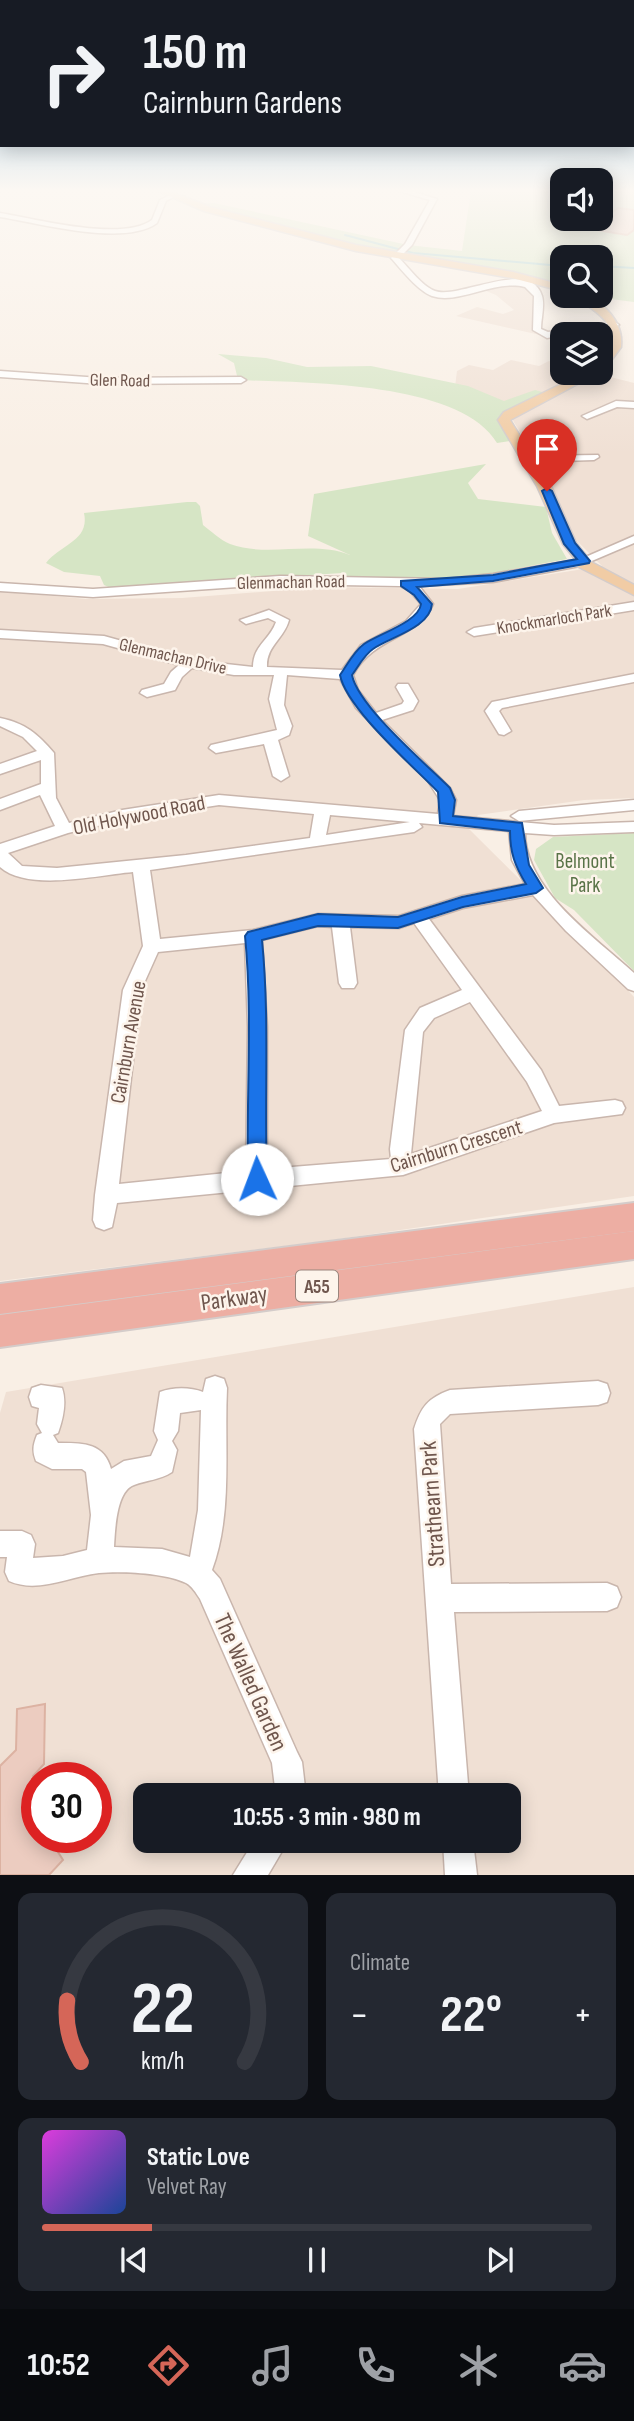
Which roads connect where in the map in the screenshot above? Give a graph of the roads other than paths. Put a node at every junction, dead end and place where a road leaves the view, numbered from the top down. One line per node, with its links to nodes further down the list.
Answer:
1 (417, 278): 6 (street)
2 (526, 278): 3 (main road)
3 (550, 285)
4 (600, 308): 5 (main road)
5 (615, 325): 7 (main road)
6 (550, 335)
7 (613, 357)
8 (0, 374): 9 (street, Glen Road)
9 (241, 380)
10 (569, 385): 14 (main road)
11 (634, 405): 12 (street)
12 (587, 416)
13 (594, 457): 14 (street)
14 (527, 459): 16 (main road)
15 (634, 538): 16 (street, Glenmachan Road)
16 (582, 562): 17 (street, Glenmachan Road); 19 (main road)
17 (405, 584): 18 (street, Glenmachan Road); 27 (street)
18 (0, 587)
19 (634, 591)
20 (634, 606): 22 (street, Knockmarloch Park)
21 (246, 620): 26 (street)
22 (474, 632)
23 (0, 634): 24 (street, Glenmachan Drive)
24 (189, 664): 26 (street, Glenmachan Drive); 30 (street)
25 (282, 670): 26 (street, Glenmachan Drive); 27 (street, Glenmachan Drive); 34 (street)
26 (260, 671)
27 (346, 675): 31 (street)
28 (634, 678): 33 (street)
29 (403, 687): 31 (street)
30 (147, 693)
31 (374, 718): 43 (street)
32 (0, 722): 36 (street)
33 (503, 731)
34 (270, 738): 35 (street); 38 (street)
35 (216, 748)
36 (47, 753): 37 (street); 39 (street)
37 (0, 769)
38 (281, 776)
39 (47, 787): 40 (street); 48 (street)
40 (0, 805)
41 (634, 805): 45 (street, Old Holywood Road)
42 (323, 808): 43 (street, Old Holywood Road); 48 (street, Old Holywood Road); 49 (street)
43 (445, 820): 44 (street, Old Holywood Road)
44 (518, 822): 45 (street, Old Holywood Road); 53 (street)
45 (553, 822): 47 (street, Old Holywood Road)
46 (414, 827): 49 (street, Old Holywood Road)
47 (634, 827)
48 (64, 829): 50 (street, Old Holywood Road)
49 (317, 841): 51 (street, Old Holywood Road)
50 (0, 852): 52 (street, Old Holywood Road)
51 (141, 866): 52 (street, Old Holywood Road); 57 (street)
52 (7, 870)
53 (536, 888): 54 (street); 59 (street)
54 (419, 917): 55 (street); 60 (street)
55 (340, 920): 56 (street); 58 (street)
56 (253, 936): 57 (street); 64 (street)
57 (152, 946): 65 (street, Cairnburn Avenue)
58 (348, 983)
59 (634, 984)
60 (472, 993): 62 (street); 63 (street)
61 (615, 1108): 62 (street, Cairnburn Crescent)
62 (554, 1115): 63 (street, Cairnburn Crescent)
63 (403, 1166): 64 (street, Cairnburn Crescent)
64 (257, 1179): 65 (street, Cairnburn Crescent)
65 (106, 1195): 67 (street, Cairnburn Avenue)
66 (634, 1217): 69 (highway, Parkway / A55)
67 (104, 1220)
68 (634, 1245): 70 (highway, Parkway / A55)
69 (0, 1299)
70 (0, 1331)
71 (598, 1393): 78 (street, Strathearn Park)
72 (41, 1397): 73 (street)
73 (104, 1515): 75 (street); 76 (street)
74 (0, 1544): 75 (street)
75 (99, 1560): 76 (street)
76 (197, 1573): 79 (street, The Walled Garden)
77 (607, 1597): 78 (street)
78 (438, 1598): 80 (street, Strathearn Park)
79 (289, 1783)
80 (453, 1783)
81 (264, 1853): 83 (street)
82 (459, 1853): 84 (street)
83 (249, 1875)
84 (461, 1875)

